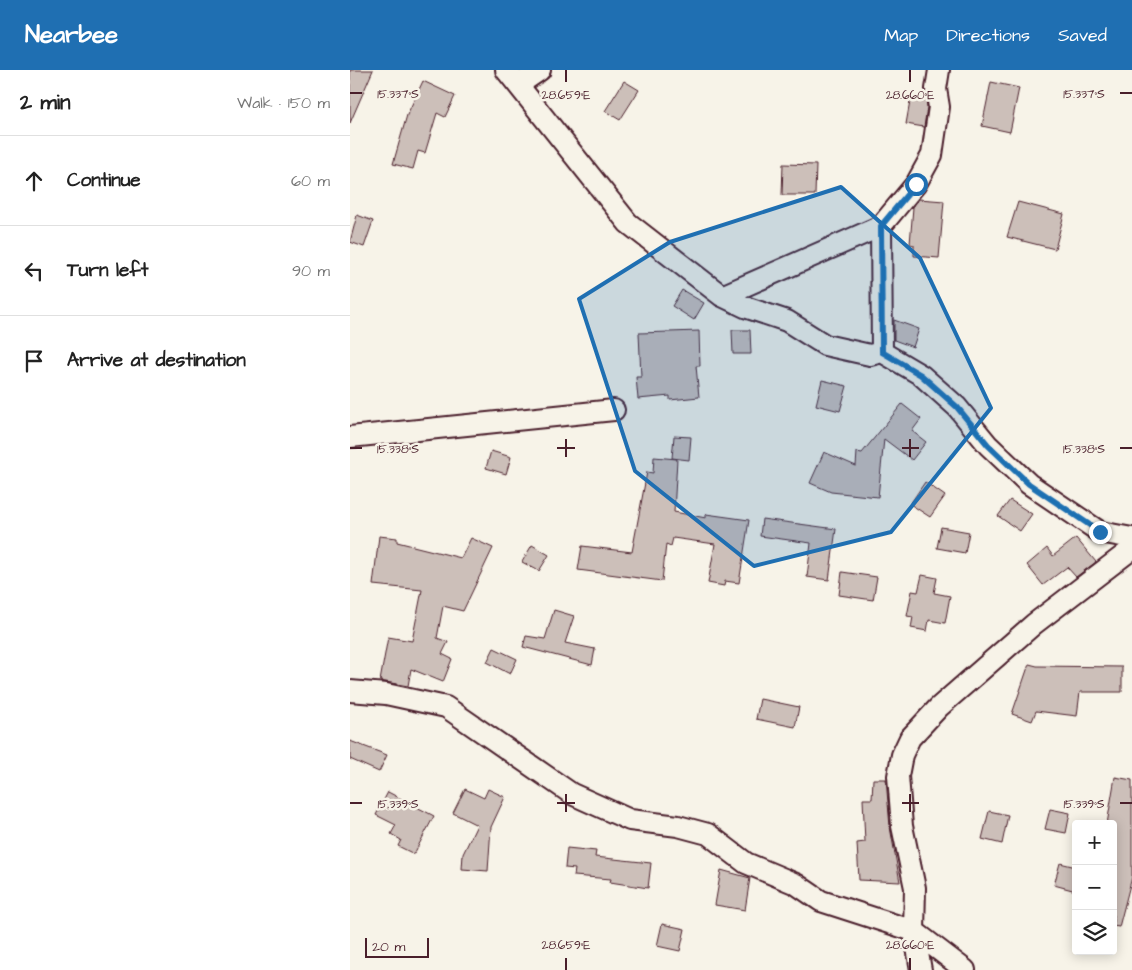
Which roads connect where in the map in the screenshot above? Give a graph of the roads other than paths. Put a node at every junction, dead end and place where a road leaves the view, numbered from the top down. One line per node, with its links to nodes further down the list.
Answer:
1 (540, 70): 3 (street)
2 (938, 70): 4 (street)
3 (512, 78): 5 (street)
4 (881, 226): 5 (street); 6 (street)
5 (722, 296): 6 (street)
6 (882, 352): 9 (street)
7 (614, 410): 8 (street)
8 (350, 437)
9 (1132, 538)
10 (1132, 549): 12 (street)
11 (350, 691): 12 (street)
12 (914, 931): 13 (street); 14 (street)
13 (921, 970)
14 (965, 970)

